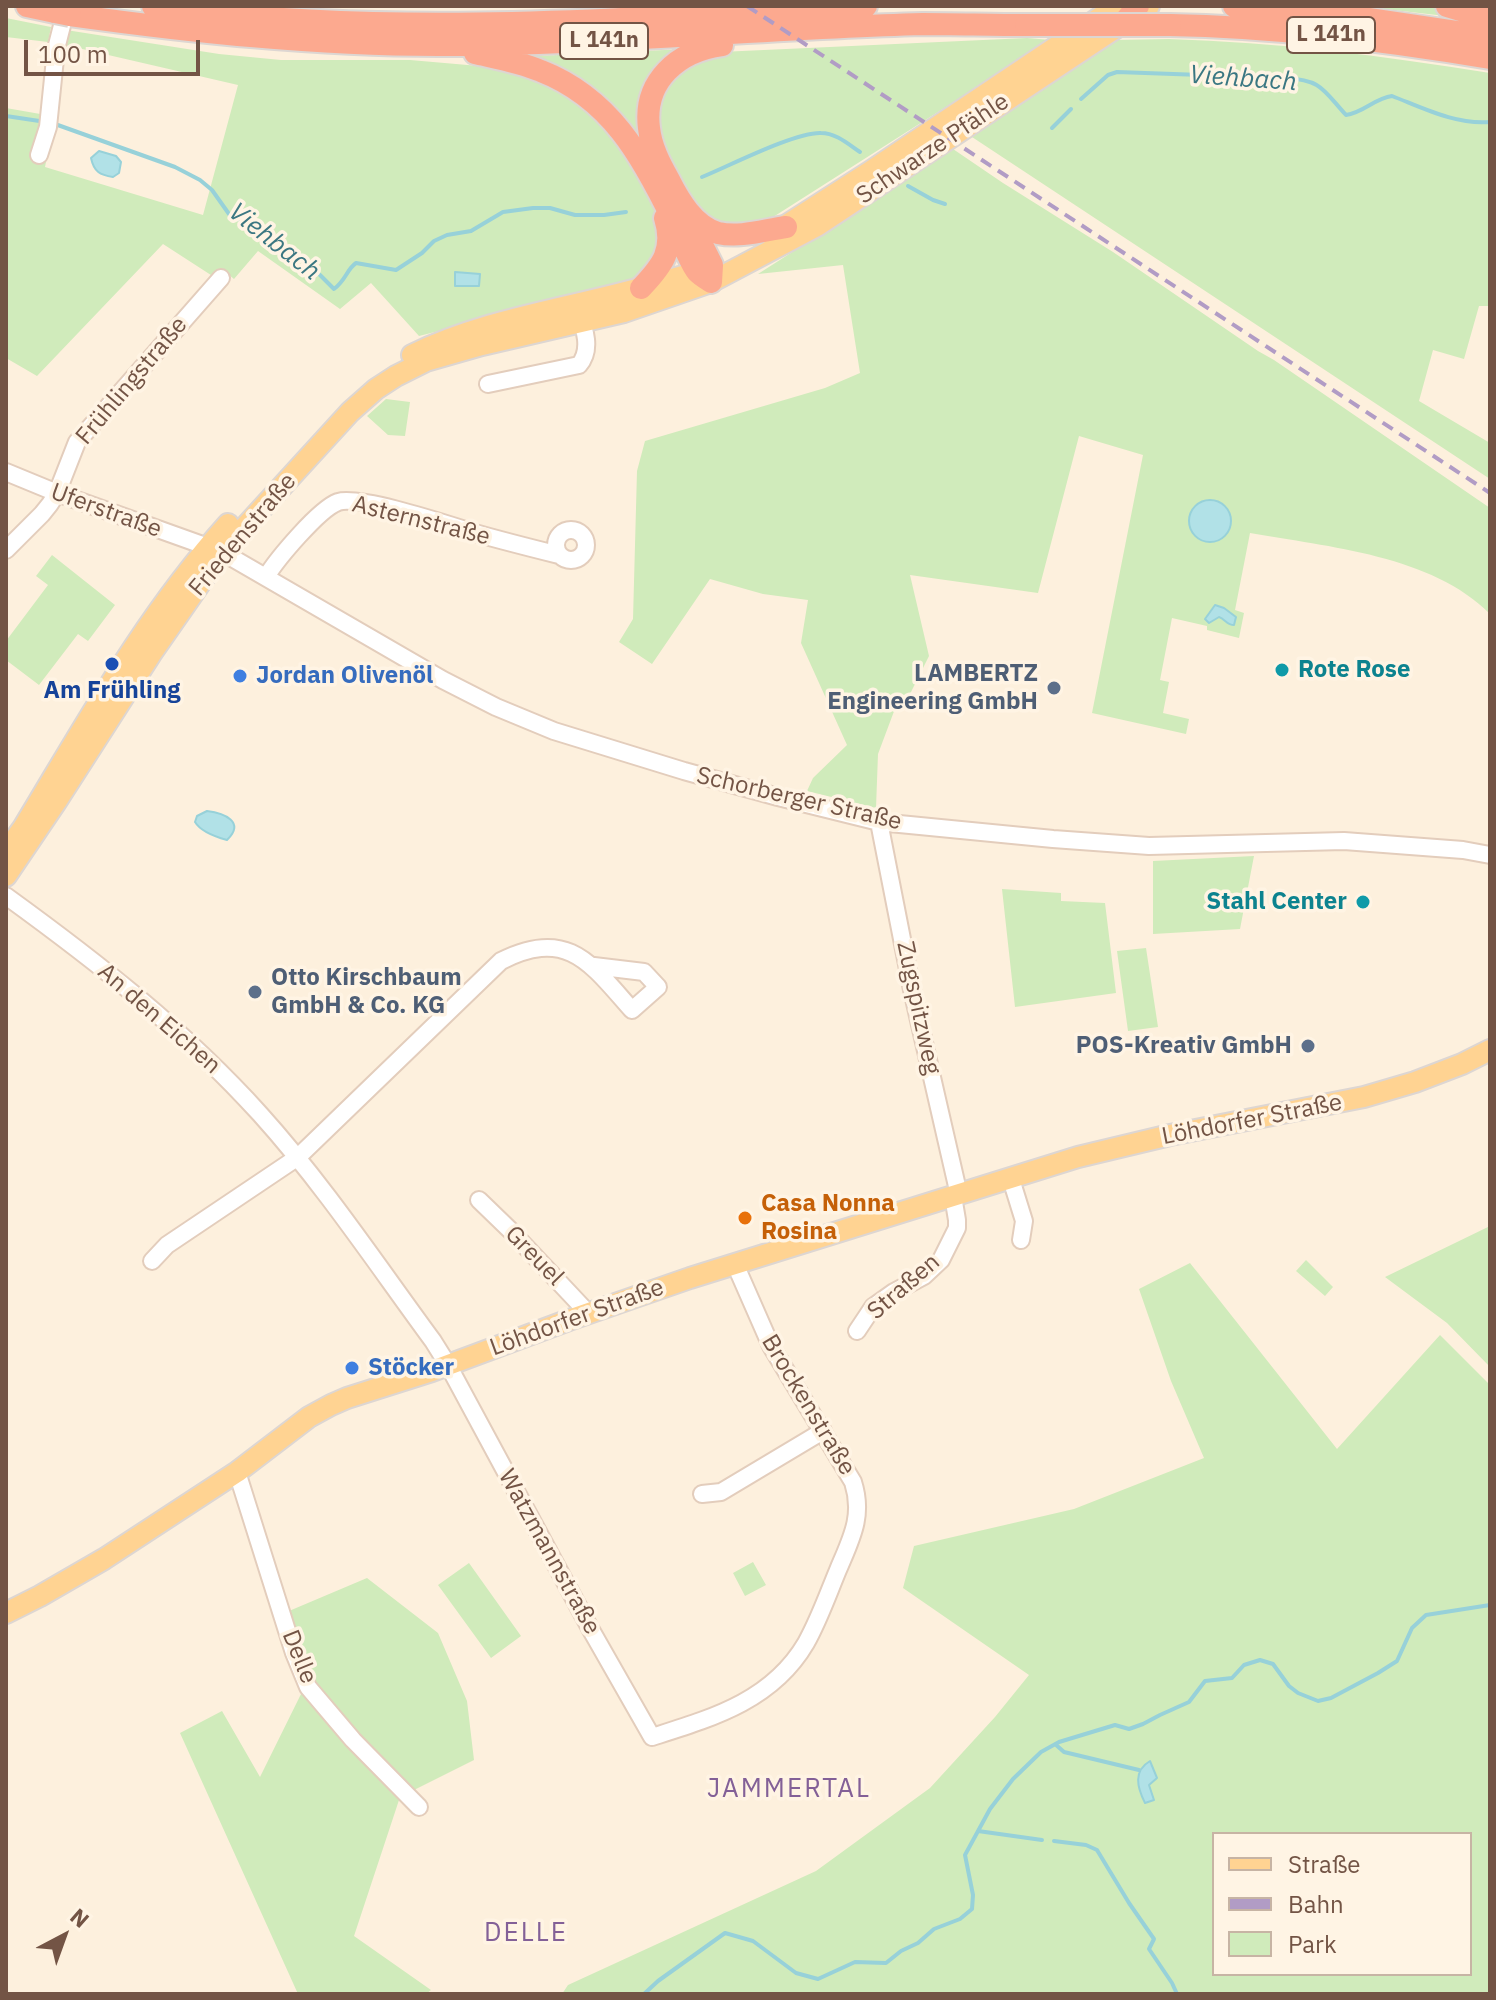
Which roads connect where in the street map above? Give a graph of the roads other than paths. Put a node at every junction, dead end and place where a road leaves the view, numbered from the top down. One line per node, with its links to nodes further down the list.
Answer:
1 (27, 6): 7 (highway, L 141n)
2 (153, 6): 8 (highway, L 141n)
3 (866, 6): 8 (highway, L 141n)
4 (1149, 6): 9 (main road, Schwarze Pfähle)
5 (1234, 6): 12 (highway, L 141n)
6 (1447, 6): 10 (highway)
7 (64, 11): 13 (highway, L 141n); 15 (street)
8 (699, 11)
9 (1127, 11): 18 (main road, Schwarze Pfähle); 19 (main road, Schwarze Pfähle)
10 (1490, 19)
11 (770, 32): 13 (highway, L 141n); 14 (highway, L 141n, bridge); 17 (highway)
12 (1490, 37)
13 (439, 45): 16 (highway)
14 (1490, 58)
15 (39, 155)
16 (656, 190): 19 (highway); 21 (highway)
17 (681, 203): 18 (highway); 19 (highway)
18 (786, 227): 19 (main road, Schwarze Pfähle)
19 (707, 273): 21 (main road, Friedenstraße); 22 (main road, Friedenstraße)
20 (221, 278): 25 (street, Frühlingstraße)
21 (641, 288): 22 (main road, Friedenstraße)
22 (579, 313): 23 (street); 27 (main road, Friedenstraße)
23 (488, 384)
24 (6, 472): 25 (street, Uferstraße)
25 (57, 493): 26 (street, Frühlingstraße); 27 (street, Uferstraße)
26 (6, 550)
27 (215, 550): 29 (street, Schorberger Straße); 31 (main road, Friedenstraße); 33 (main road, Friedenstraße)
28 (559, 555): 29 (street, Asternstraße)
29 (266, 577): 30 (street, Schorberger Straße)
30 (879, 822): 32 (street, Schorberger Straße); 39 (street, Zugspitzweg)
31 (6, 851)
32 (1490, 855)
33 (6, 876)
34 (6, 896): 37 (street, An den Eichen)
35 (594, 966): 37 (street)
36 (1490, 1050): 38 (main road, Löhdorfer Straße)
37 (298, 1157): 42 (street); 46 (street, An den Eichen)
38 (1011, 1179): 39 (main road, Löhdorfer Straße); 41 (street)
39 (956, 1196): 43 (main road, Löhdorfer Straße); 45 (street, Straßen)
40 (479, 1200): 44 (street, Greuel)
41 (1021, 1240)
42 (152, 1261)
43 (735, 1264): 44 (main road, Löhdorfer Straße); 47 (street, Brockenstraße)
44 (588, 1313): 46 (main road, Löhdorfer Straße)
45 (857, 1331)
46 (448, 1365): 48 (main road, Löhdorfer Straße); 51 (street, Watzmannstraße)
47 (823, 1431): 49 (street); 51 (street, Brockenstraße)
48 (237, 1472): 50 (main road, Löhdorfer Straße); 52 (street, Delle)
49 (702, 1494)
50 (6, 1613)
51 (652, 1737)
52 (419, 1807)

